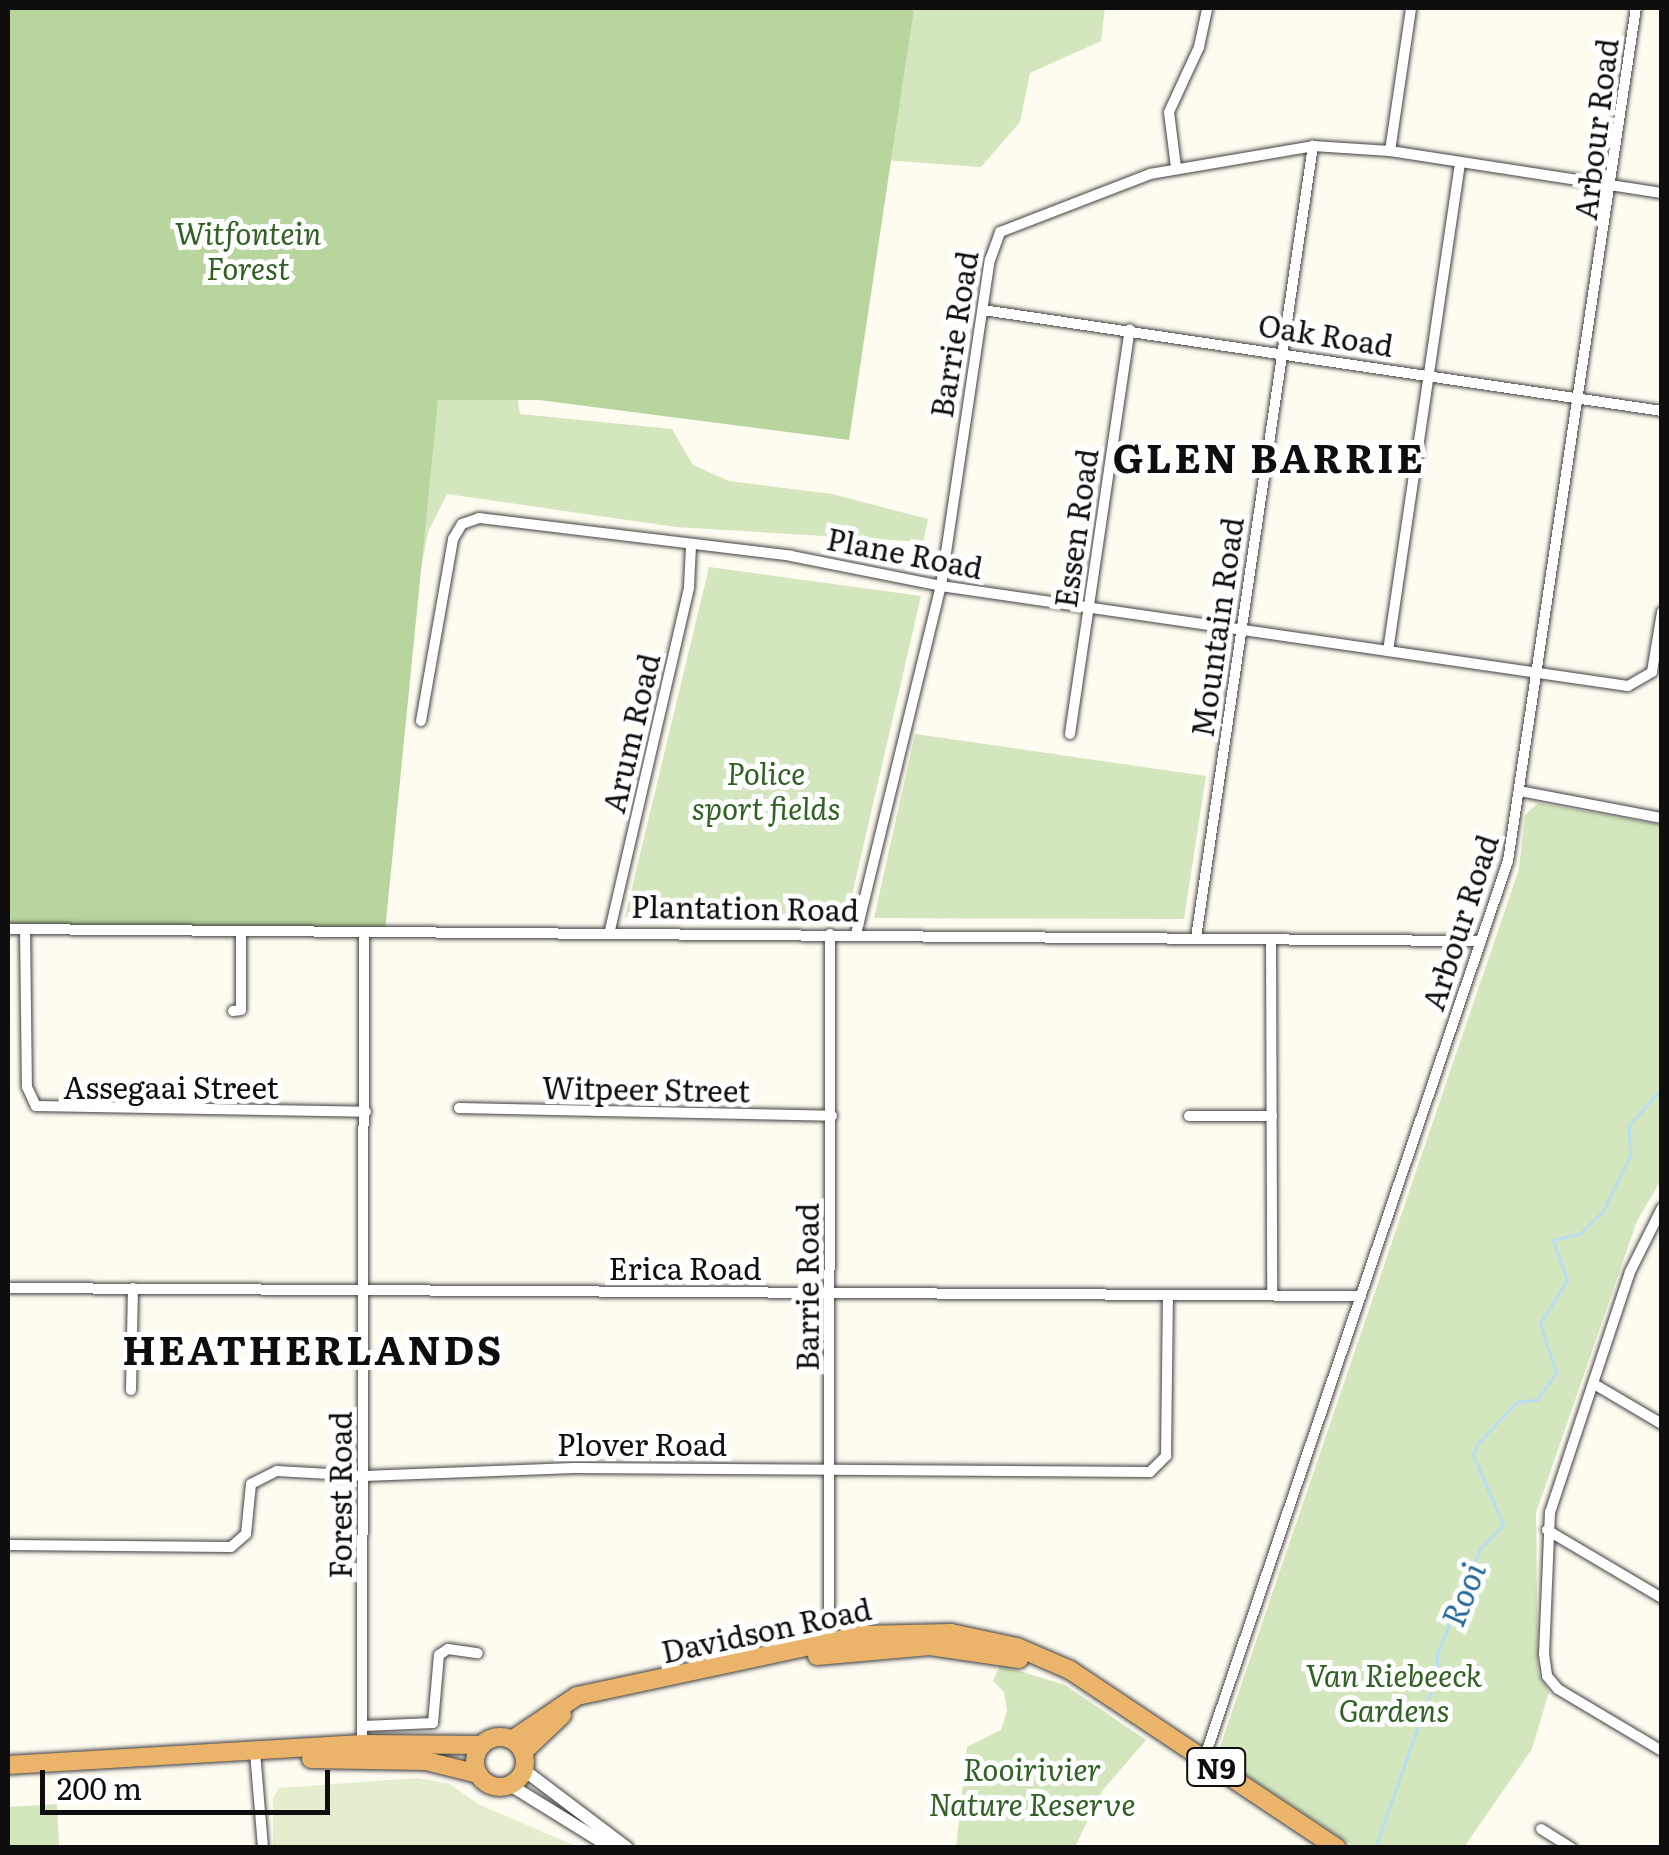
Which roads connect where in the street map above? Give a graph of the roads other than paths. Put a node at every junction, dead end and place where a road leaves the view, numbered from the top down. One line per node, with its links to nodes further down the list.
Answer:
1 (1208, 8): 7 (street)
2 (1636, 8): 8 (street, Arbour Road)
3 (1411, 9): 5 (street)
4 (1313, 146): 5 (street, Barrie Road); 7 (street, Barrie Road); 12 (street, Mountain Road)
5 (1390, 151): 6 (street, Barrie Road)
6 (1460, 164): 8 (street, Barrie Road); 13 (street)
7 (1176, 167): 10 (street, Barrie Road)
8 (1612, 186): 9 (street, Barrie Road); 14 (street, Arbour Road)
9 (1662, 193)
10 (983, 310): 11 (street, Oak Road); 17 (street, Barrie Road)
11 (1130, 329): 12 (street, Oak Road); 18 (street, Essen Road)
12 (1282, 352): 13 (street, Oak Road); 20 (street, Mountain Road)
13 (1429, 376): 14 (street, Oak Road); 21 (street)
14 (1582, 397): 15 (street, Oak Road); 22 (street, Arbour Road)
15 (1662, 411)
16 (691, 546): 17 (street, Plane Road); 23 (street, Plane Road); 29 (street, Arum Road)
17 (941, 586): 18 (street, Plane Road); 33 (street, Barrie Road)
18 (1089, 609): 20 (street, Plane Road); 24 (street, Essen Road)
19 (1662, 612): 22 (street, Plane Road)
20 (1241, 631): 21 (street, Plane Road); 34 (street, Mountain Road)
21 (1388, 652): 22 (street, Plane Road)
22 (1539, 674): 25 (street, Arbour Road)
23 (421, 721)
24 (1070, 734)
25 (1520, 792): 26 (street); 36 (street, Arbour Road)
26 (1662, 818)
27 (8, 929): 28 (street, Plantation Road)
28 (26, 929): 30 (street, Plantation Road); 39 (street, Assegaai Street)
29 (610, 930): 31 (street, Plantation Road); 32 (street, Plantation Road)
30 (241, 931): 31 (street, Plantation Road); 37 (street)
31 (364, 932): 39 (street, Forest Road)
32 (830, 934): 33 (street, Plantation Road); 40 (street, Barrie Road)
33 (856, 934): 34 (street, Plantation Road)
34 (1196, 938): 35 (street, Plantation Road)
35 (1271, 939): 36 (street, Plantation Road); 42 (street)
36 (1482, 941): 50 (street, Arbour Road)
37 (232, 1012)
38 (459, 1108): 40 (street, Witpeer Street)
39 (366, 1112): 46 (street, Forest Road)
40 (832, 1116): 47 (street, Barrie Road)
41 (1189, 1116): 42 (street)
42 (1272, 1116): 48 (street)
43 (1662, 1208): 51 (street)
44 (8, 1288): 45 (street, Erica Road)
45 (133, 1288): 46 (street, Erica Road); 52 (street)
46 (365, 1290): 47 (street, Erica Road); 55 (street, Forest Road)
47 (831, 1293): 49 (street, Erica Road); 54 (street, Barrie Road)
48 (1272, 1295): 49 (street, Erica Road); 50 (street, Erica Road)
49 (1168, 1296): 54 (street, Plover Road)
50 (1361, 1296): 66 (street, Arbour Road)
51 (1594, 1384): 53 (street); 56 (street)
52 (131, 1390)
53 (1662, 1424)
54 (829, 1466): 55 (street, Plover Road); 59 (street, Barrie Road)
55 (364, 1476): 57 (street, Plover Road); 61 (street, Forest Road)
56 (1547, 1530): 58 (street); 63 (street)
57 (8, 1544)
58 (1662, 1598)
59 (830, 1648): 64 (highway, Davidson Road / N9); 66 (highway, Davidson Road / N9)
60 (478, 1653): 61 (street)
61 (362, 1743): 62 (highway, N9); 65 (highway, N9); 68 (highway, N9)
62 (482, 1746): 64 (highway, N9); 68 (highway)
63 (1662, 1752)
64 (520, 1754): 69 (highway, N9); 73 (street)
65 (256, 1756): 67 (highway, N9); 71 (street)
66 (1204, 1759): 74 (highway, Davidson Road / N9)
67 (8, 1766)
68 (478, 1774): 69 (highway, N9)
69 (510, 1785): 72 (street)
70 (1541, 1830): 75 (street)
71 (263, 1848)
72 (612, 1848)
73 (626, 1848)
74 (1337, 1848)
75 (1571, 1848)

